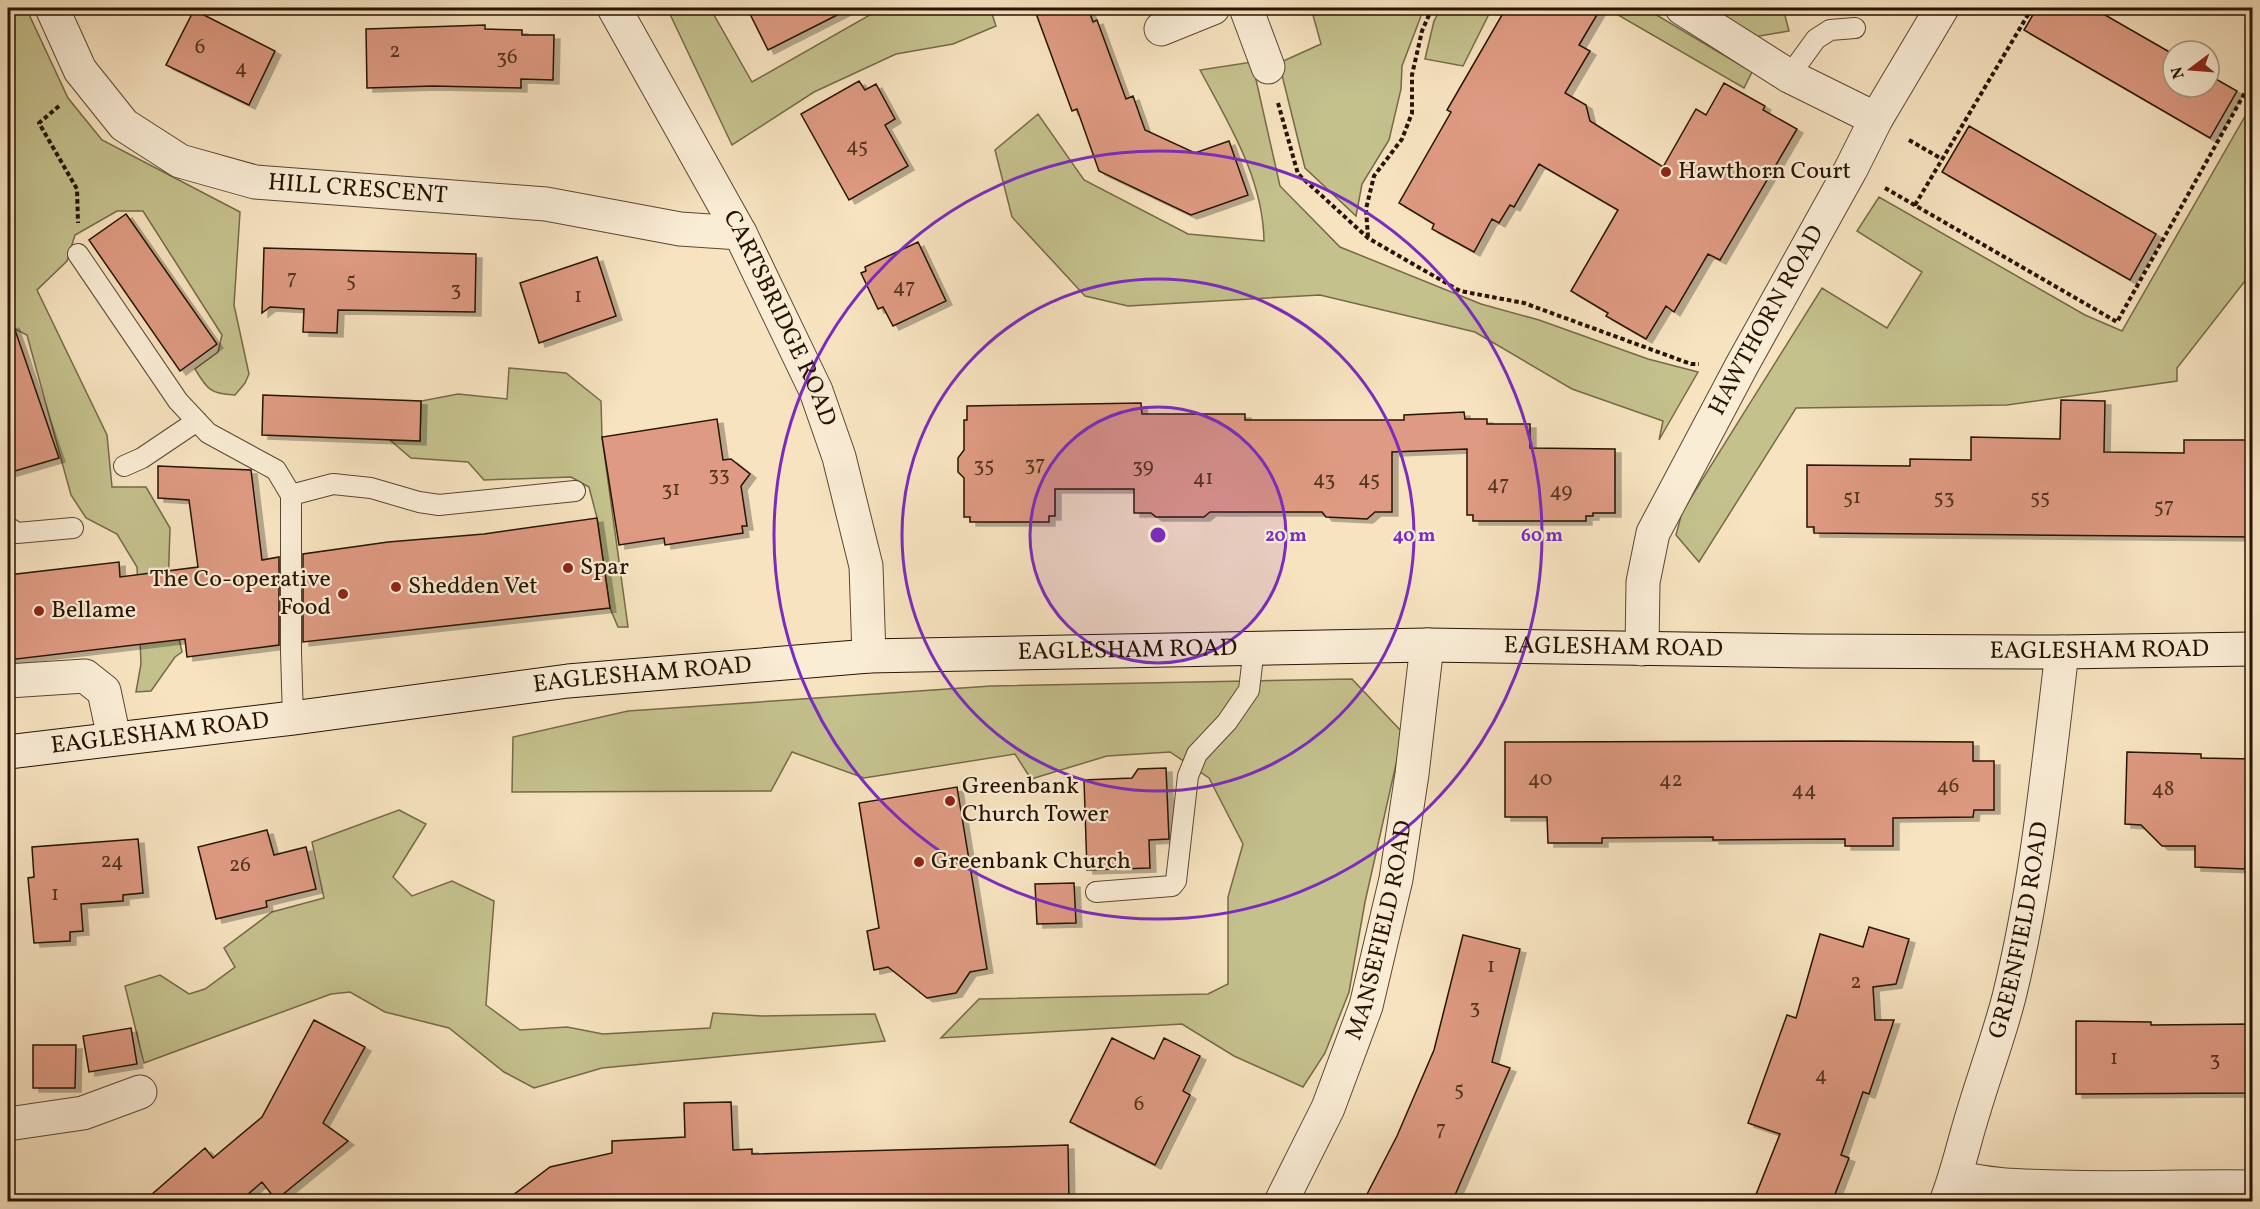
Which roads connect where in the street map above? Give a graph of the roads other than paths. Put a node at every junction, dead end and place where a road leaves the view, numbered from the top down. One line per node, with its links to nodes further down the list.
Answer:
1 (52, 8): 12 (street, HILL CRESCENT)
2 (614, 8): 12 (street, CARTSBRIDGE ROAD)
3 (1213, 8): 8 (street)
4 (1246, 8): 9 (street)
5 (1682, 8): 10 (street)
6 (1942, 8): 11 (street, HAWTHORN ROAD)
7 (1855, 28): 10 (lane)
8 (1161, 29)
9 (1268, 67)
10 (1789, 76): 11 (street)
11 (1876, 119): 22 (street, HAWTHORN ROAD)
12 (740, 233): 25 (street, CARTSBRIDGE ROAD)
13 (78, 254): 14 (lane)
14 (197, 421): 15 (lane); 17 (lane)
15 (124, 466)
16 (575, 491): 17 (lane)
17 (291, 495): 27 (lane)
18 (8, 527): 19 (lane)
19 (73, 528)
20 (1427, 645): 21 (street, EAGLESHAM ROAD); 22 (street, EAGLESHAM ROAD); 35 (street, MANSEFIELD ROAD)
21 (1254, 648): 25 (street, EAGLESHAM ROAD); 30 (lane)
22 (1642, 649): 24 (street, EAGLESHAM ROAD)
23 (2253, 649): 24 (street, EAGLESHAM ROAD)
24 (2062, 652): 34 (street, GREENFIELD ROAD)
25 (868, 656): 27 (street, EAGLESHAM ROAD)
26 (8, 681): 28 (street)
27 (293, 718): 28 (street, EAGLESHAM ROAD)
28 (114, 738): 29 (street, EAGLESHAM ROAD)
29 (8, 752)
30 (1096, 892)
31 (140, 1092): 32 (street)
32 (8, 1124)
33 (2253, 1187): 34 (street)
34 (1951, 1189)
35 (1281, 1202)

